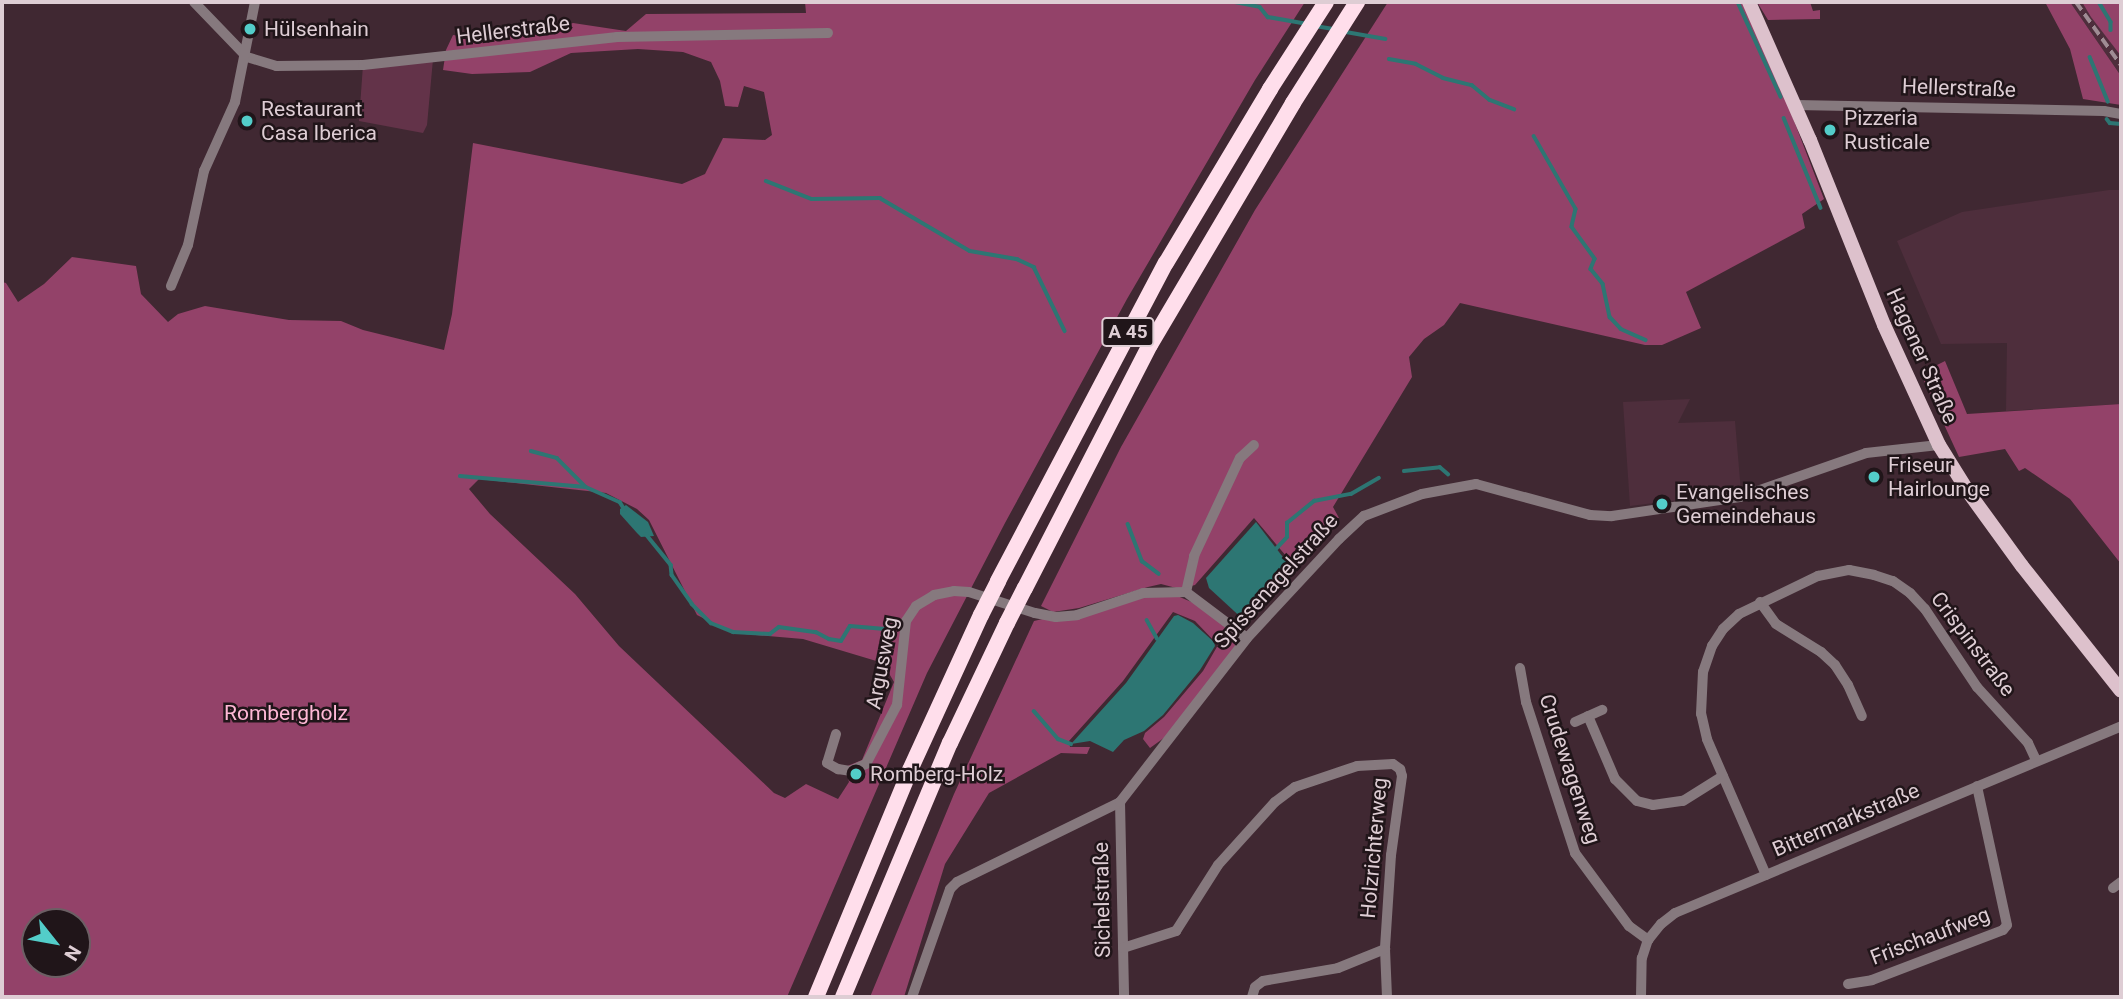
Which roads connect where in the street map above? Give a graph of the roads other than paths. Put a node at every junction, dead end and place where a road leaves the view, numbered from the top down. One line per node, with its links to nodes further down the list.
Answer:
1 (194, 2): 7 (street)
2 (255, 2): 7 (street)
3 (1326, 2): 33 (highway, A 45, bridge)
4 (1357, 2): 34 (highway, A 45, bridge)
5 (1749, 2): 8 (main road, Hagener Straße)
6 (828, 33): 7 (street, Hellerstraße)
7 (247, 57): 10 (street)
8 (1796, 105): 9 (street, Hellerstraße); 12 (main road, Hagener Straße)
9 (2121, 114)
10 (171, 286)
11 (1254, 445): 13 (street)
12 (1939, 445): 15 (street, Spissenagelstraße); 17 (main road, Hagener Straße)
13 (1186, 592): 15 (street); 23 (street, Argusweg)
14 (1760, 602): 20 (street); 24 (street, Crispinstraße); 25 (street, Crispinstraße)
15 (1247, 638): 27 (street, Spissenagelstraße)
16 (1520, 668): 29 (street, Crudewagenweg)
17 (2121, 691)
18 (1602, 710): 19 (street)
19 (1588, 716): 21 (street); 25 (street)
20 (1862, 716)
21 (1575, 722)
22 (2121, 726): 24 (street, Bittermarkstraße)
23 (836, 734)
24 (2036, 760): 26 (street, Bittermarkstraße)
25 (1723, 776): 28 (street, Crispinstraße)
26 (1977, 786): 28 (street, Bittermarkstraße); 32 (street, Frischaufweg)
27 (1120, 802): 30 (street, Sichelstraße); 35 (street, Spissenagelstraße)
28 (1766, 875): 29 (street, Bittermarkstraße)
29 (1648, 940): 39 (street)
30 (1123, 948): 31 (street, Holzrichterweg); 36 (street, Sichelstraße)
31 (1385, 950): 37 (street, Holzrichterweg); 38 (street, Holzrichterweg)
32 (1848, 984)
33 (816, 997)
34 (843, 997)
35 (912, 997)
36 (1124, 997)
37 (1252, 997)
38 (1387, 997)
39 (1640, 997)

